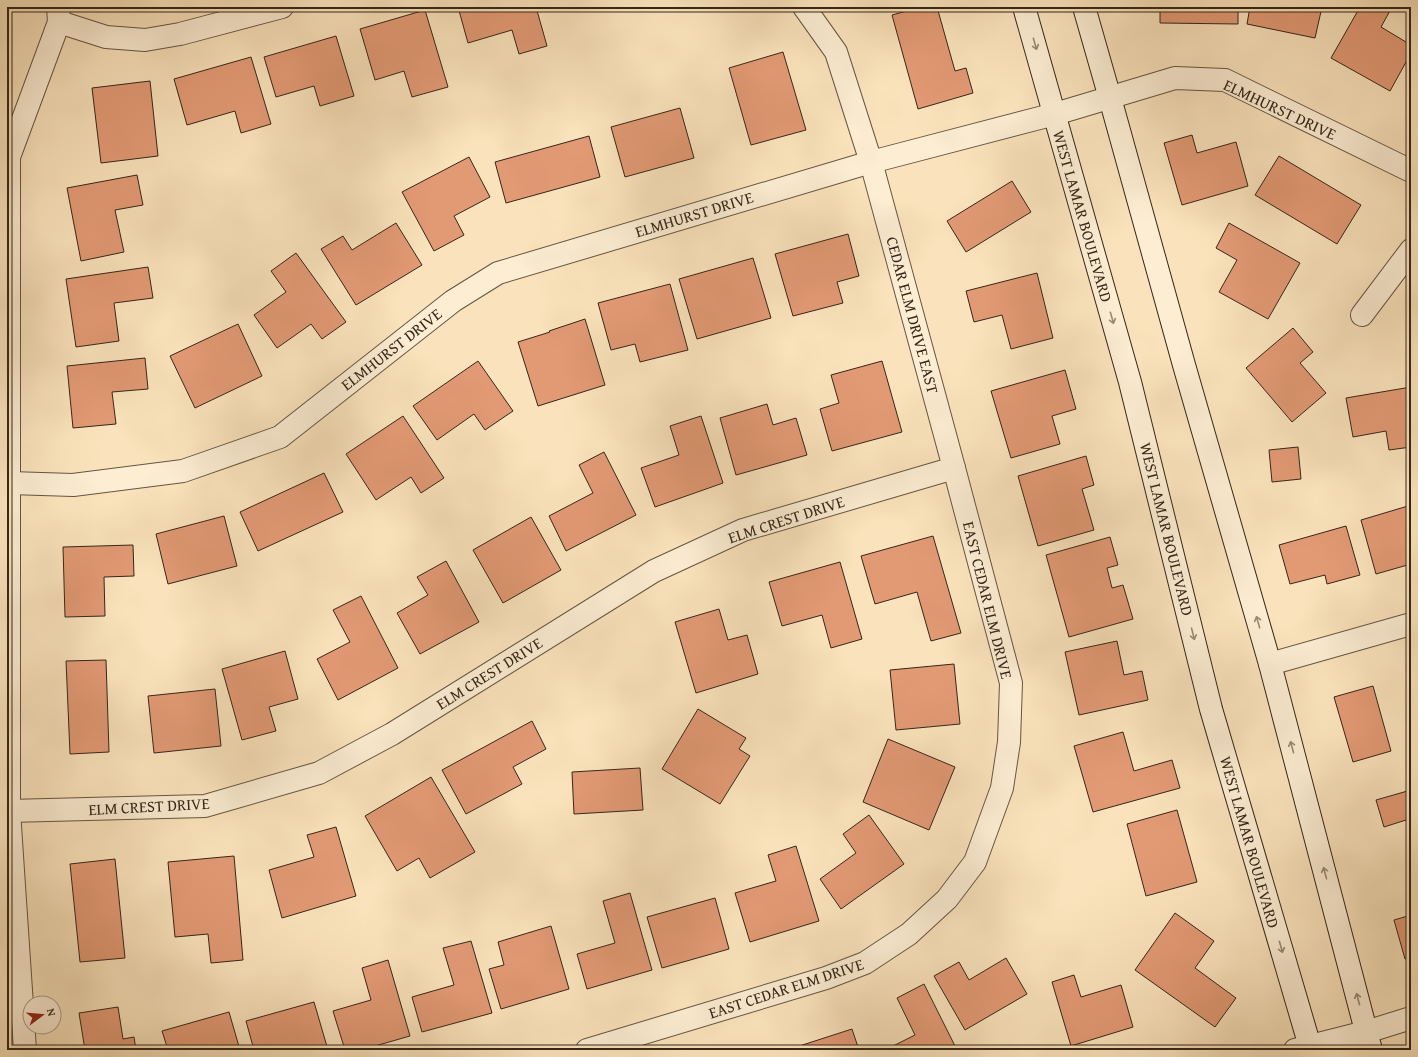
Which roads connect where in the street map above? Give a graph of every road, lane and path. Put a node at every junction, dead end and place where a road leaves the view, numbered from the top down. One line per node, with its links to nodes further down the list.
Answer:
1 (282, 7): 5 (street)
2 (804, 7): 8 (street, CEDAR ELM DRIVE EAST)
3 (1024, 7): 7 (street, WEST LAMAR BOULEVARD, one-way to 7)
4 (1084, 7): 6 (street)
5 (59, 15): 13 (street)
6 (1110, 98): 7 (street, ELMHURST DRIVE); 9 (street, ELMHURST DRIVE); 15 (street, one-way to 6)
7 (1055, 114): 8 (street, ELMHURST DRIVE); 19 (street, WEST LAMAR BOULEVARD, one-way to 19)
8 (871, 162): 12 (street, CEDAR ELM DRIVE EAST); 13 (street, ELMHURST DRIVE)
9 (1410, 168)
10 (1411, 250): 11 (street)
11 (1362, 315)
12 (954, 468): 16 (street, ELM CREST DRIVE); 21 (street, EAST CEDAR ELM DRIVE)
13 (10, 482): 16 (street)
14 (1411, 624): 15 (street)
15 (1270, 664): 18 (street, one-way to 15)
16 (9, 811): 20 (street)
17 (1411, 1018): 18 (street)
18 (1368, 1041): 19 (street)
19 (1305, 1049)
20 (26, 1050)
21 (587, 1050)

